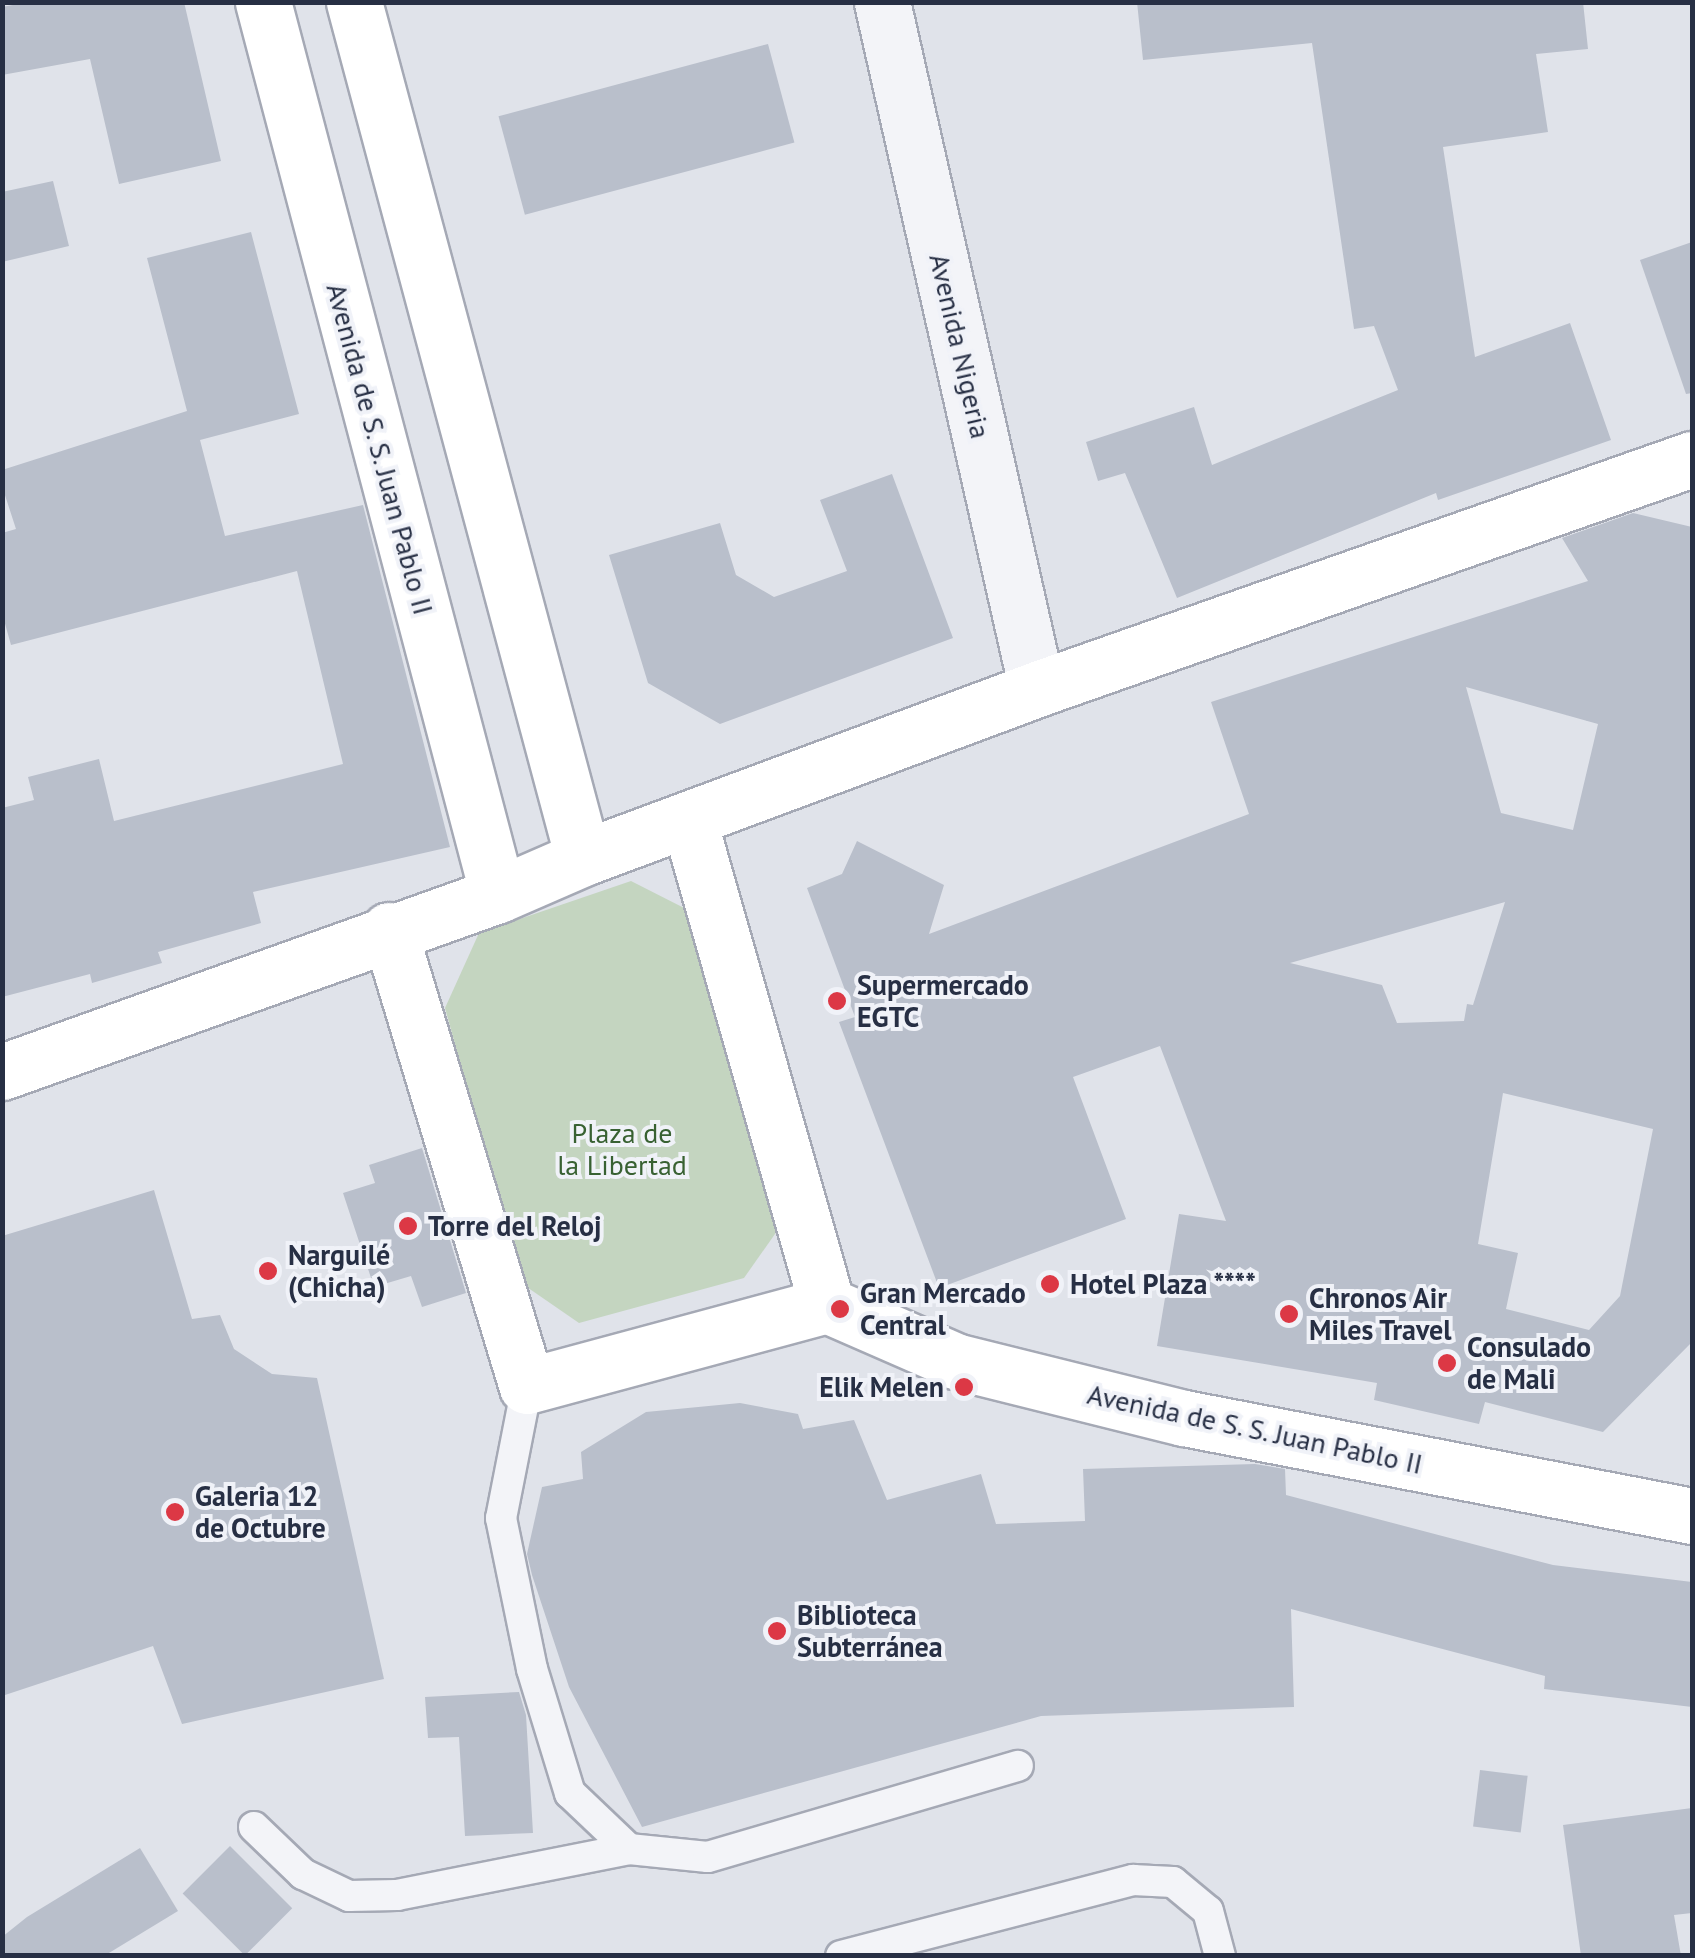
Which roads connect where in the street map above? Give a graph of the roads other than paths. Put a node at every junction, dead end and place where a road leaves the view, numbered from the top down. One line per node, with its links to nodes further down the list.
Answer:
1 (262, 2): 8 (street, Avenida de S. S. Juan Pablo II)
2 (354, 2): 7 (street)
3 (882, 2): 5 (street, Avenida Nigeria)
4 (1692, 460): 5 (street)
5 (1038, 689): 6 (street)
6 (690, 821): 7 (street); 11 (street)
7 (583, 858): 8 (street)
8 (498, 894): 9 (street)
9 (389, 930): 10 (street); 12 (street)
10 (2, 1072)
11 (828, 1305): 12 (street); 13 (street, Avenida de S. S. Juan Pablo II)
12 (527, 1386): 16 (lane)
13 (1692, 1516)
14 (1018, 1766): 16 (lane)
15 (254, 1827): 16 (lane)
16 (629, 1849)
17 (840, 1956): 18 (lane)
18 (1220, 1956)

